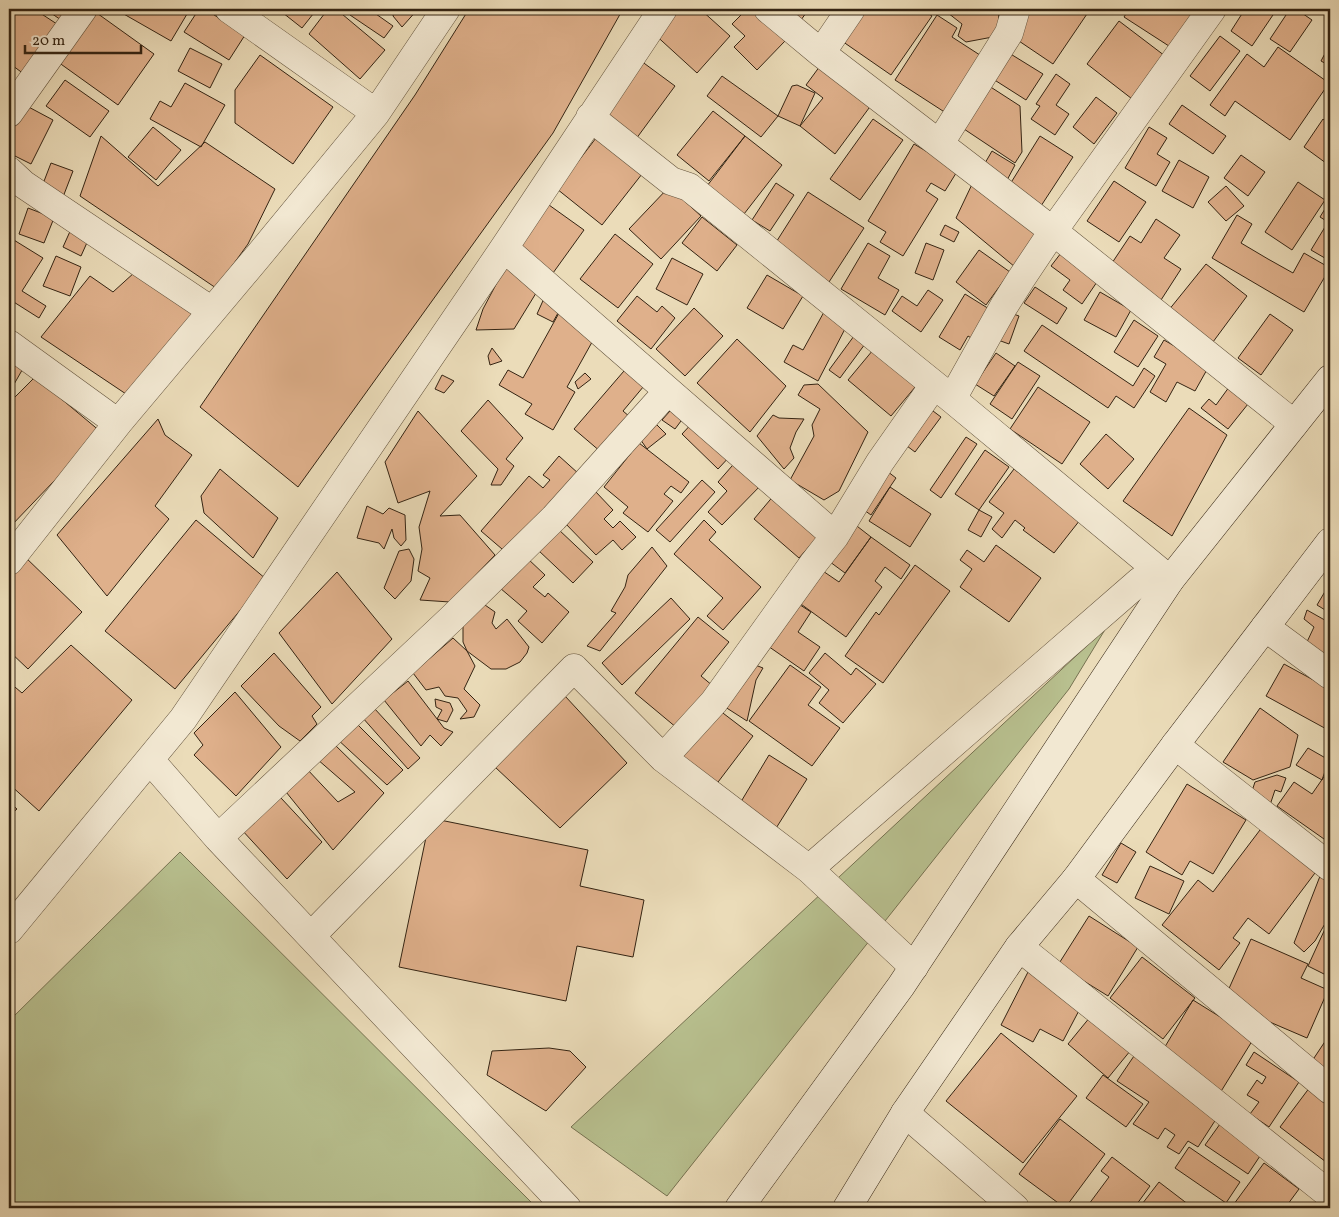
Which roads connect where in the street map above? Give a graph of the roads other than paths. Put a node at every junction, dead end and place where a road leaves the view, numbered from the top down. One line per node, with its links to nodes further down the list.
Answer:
1 (83, 9): 10 (street)
2 (229, 9): 11 (street)
3 (446, 9): 11 (street)
4 (663, 9): 12 (street)
5 (768, 9): 9 (street)
6 (850, 9): 9 (street)
7 (1016, 9): 13 (street)
8 (1212, 9): 15 (street)
9 (821, 53): 13 (street)
10 (9, 113)
11 (376, 113): 17 (street)
12 (590, 117): 16 (street); 21 (street)
13 (940, 143): 15 (street)
14 (9, 171): 17 (street)
15 (1053, 231): 21 (street); 23 (street)
16 (504, 248): 20 (street); 32 (street)
17 (212, 311): 22 (street)
18 (9, 344): 22 (street)
19 (1330, 379): 23 (street)
20 (668, 390): 24 (street); 33 (street)
21 (943, 392): 24 (street); 27 (street)
22 (118, 423): 26 (street)
23 (1294, 424): 27 (street)
24 (835, 536): 31 (street)
25 (1330, 542): 28 (street)
26 (9, 561)
27 (1168, 582): 35 (street); 40 (street)
28 (1265, 627): 29 (street); 30 (street)
29 (1330, 675)
30 (1175, 745): 34 (street); 36 (street)
31 (663, 758): 35 (street); 38 (street)
32 (150, 760): 33 (street); 37 (street)
33 (218, 838): 38 (street)
34 (1330, 868)
35 (809, 869): 40 (street)
36 (1076, 879): 39 (street); 41 (street)
37 (9, 930)
38 (311, 936): 44 (street)
39 (1019, 948): 42 (street); 43 (street)
40 (914, 967): 45 (street)
41 (1330, 1090)
42 (905, 1113): 46 (street); 47 (street)
43 (1330, 1195)
44 (567, 1208)
45 (739, 1208)
46 (847, 1208)
47 (1015, 1208)

